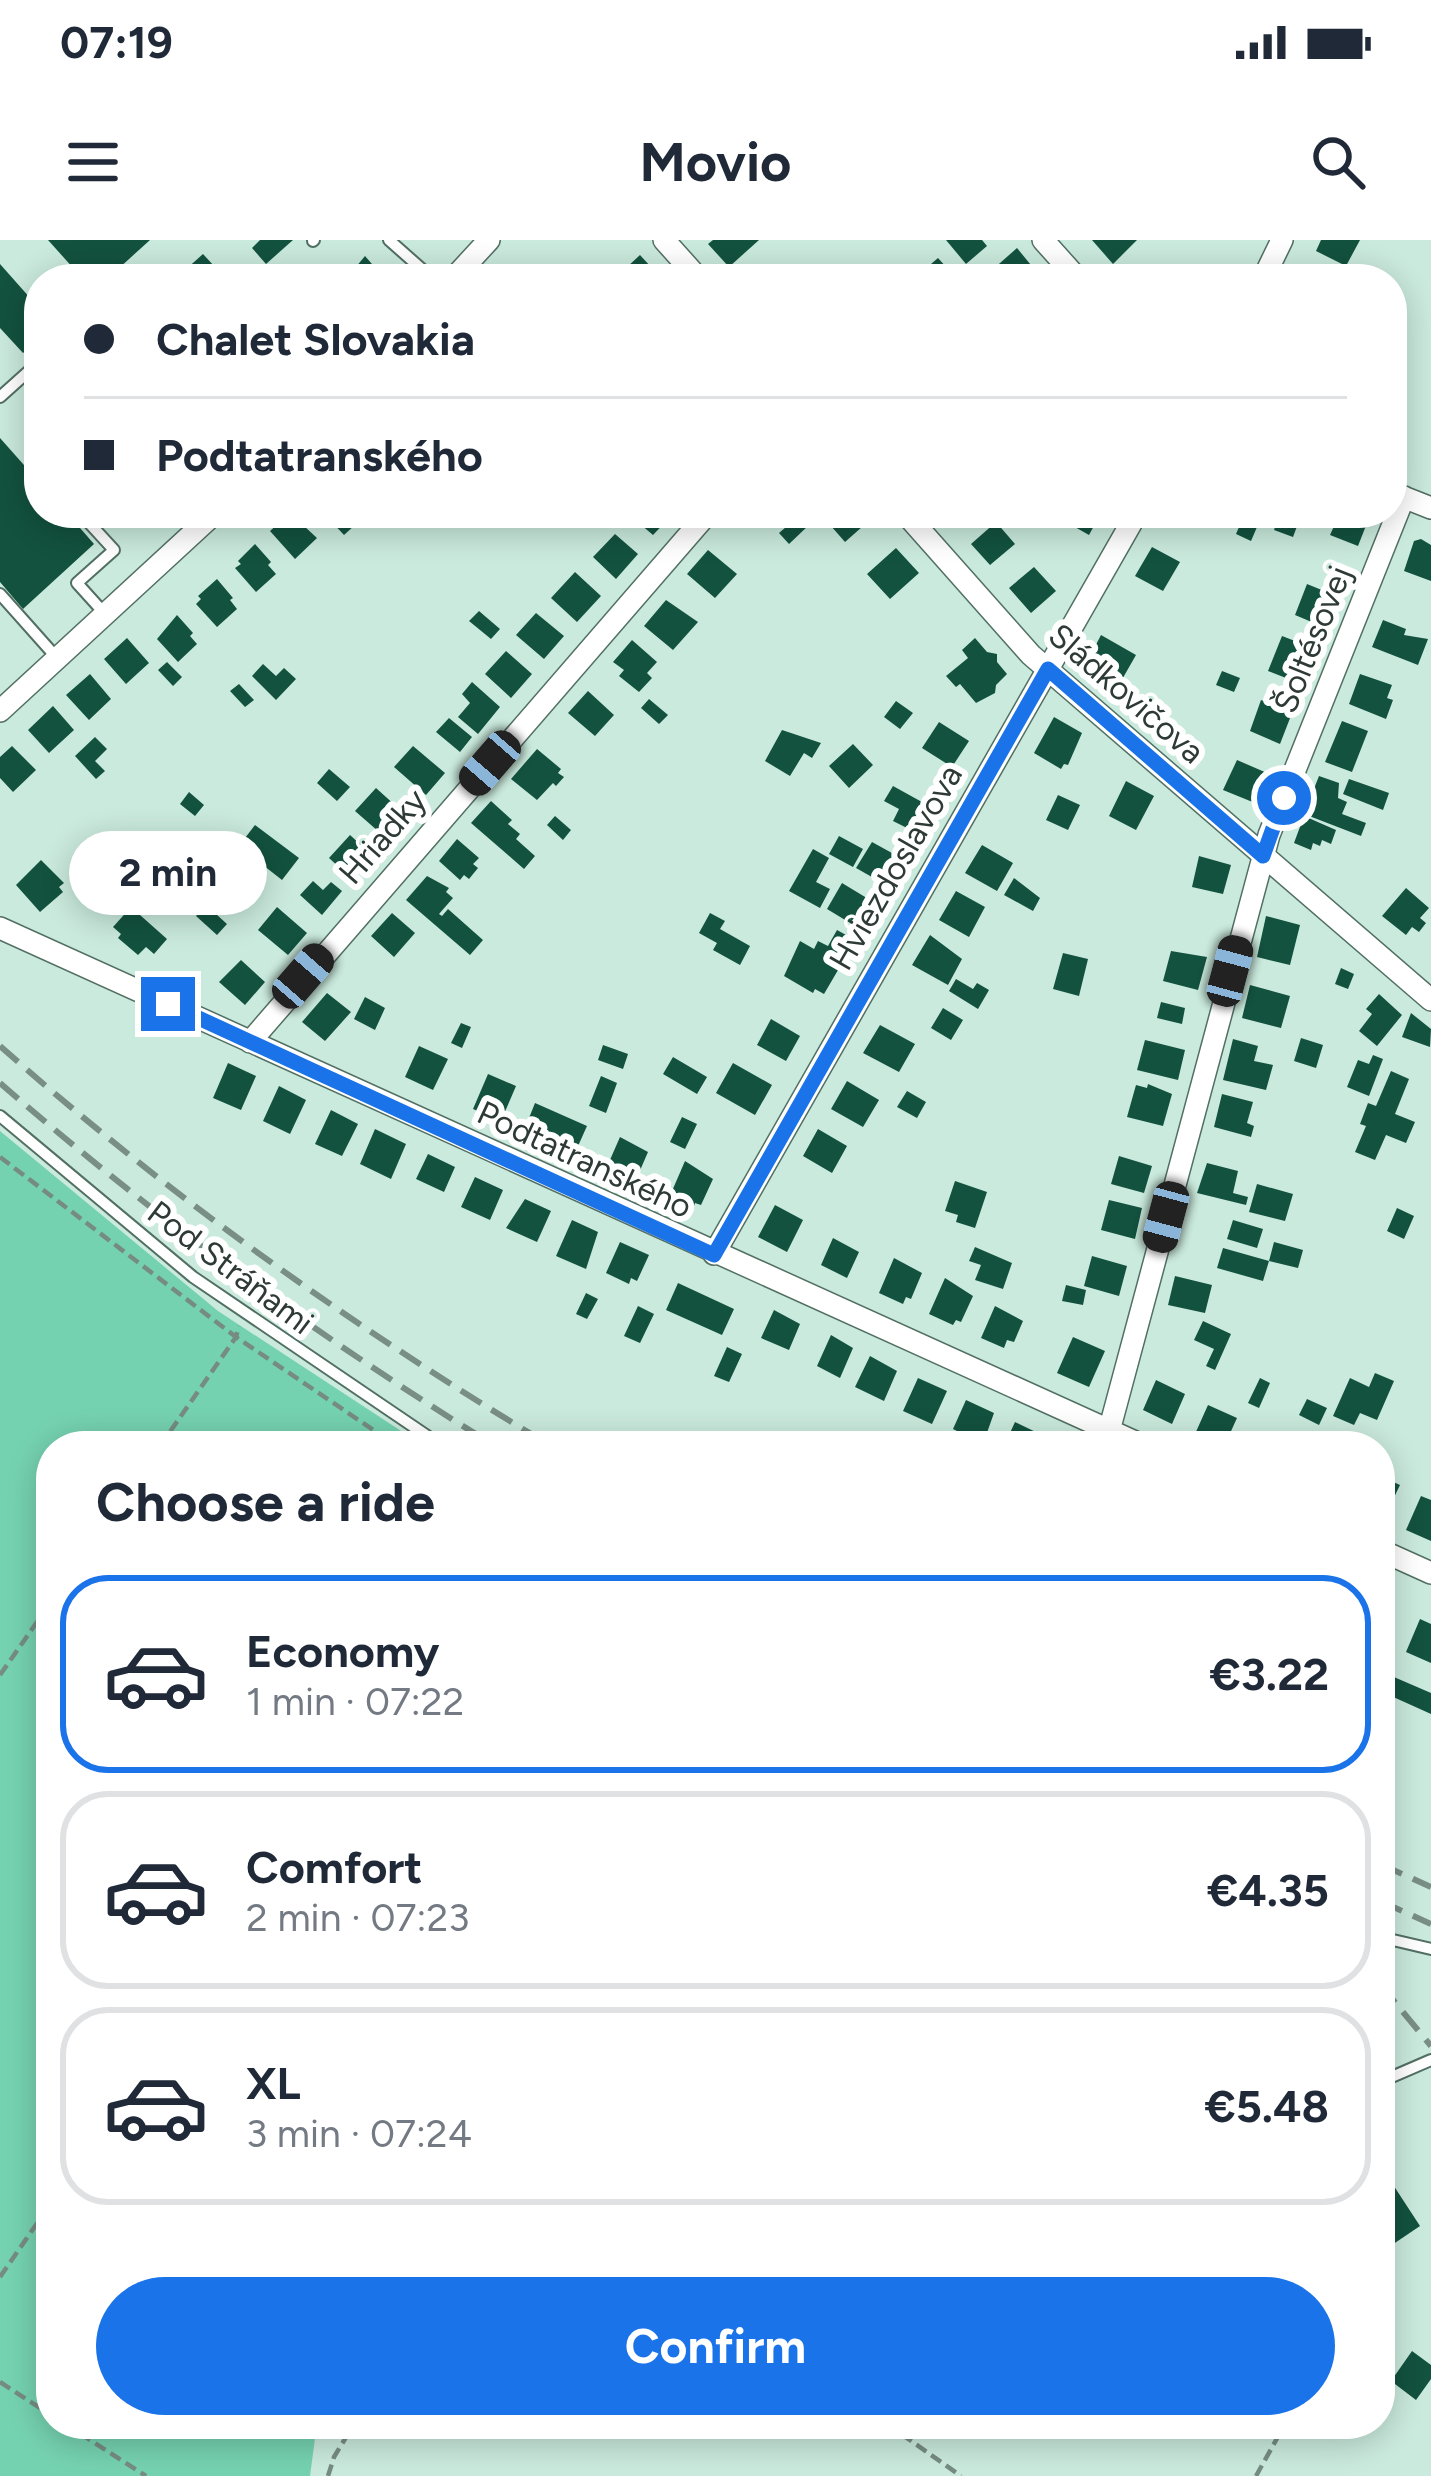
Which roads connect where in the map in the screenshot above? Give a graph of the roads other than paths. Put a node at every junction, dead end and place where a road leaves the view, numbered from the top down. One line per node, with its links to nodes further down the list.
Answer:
1 (389, 240): 5 (lane)
2 (488, 240): 6 (street)
3 (664, 240): 7 (street)
4 (1043, 240): 8 (street)
5 (416, 264)
6 (466, 264)
7 (686, 264)
8 (1065, 264)
9 (24, 375): 10 (lane)
10 (0, 397)
11 (94, 528): 19 (lane)
12 (199, 528): 19 (street)
13 (695, 528): 27 (street, Hriadky)
14 (918, 528): 22 (street, Sládkovičova)
15 (1128, 528): 22 (street, Hviezdoslavova)
16 (1386, 528): 24 (street, Šoltésovej)
17 (0, 594): 18 (lane)
18 (12, 607): 20 (lane); 21 (lane)
19 (105, 614): 21 (street)
20 (0, 618)
21 (57, 658): 23 (street)
22 (1048, 669): 24 (street, Sládkovičova); 29 (street, Hviezdoslavova)
23 (0, 711)
24 (1263, 856): 26 (street, Sládkovičova); 31 (street, Šoltésovej)
25 (0, 928): 27 (street, Podtatranského)
26 (1431, 1000)
27 (250, 1042): 29 (street, Podtatranského)
28 (0, 1116): 30 (lane, Pod Stráňami)
29 (714, 1255): 31 (street, Podtatranského)
30 (420, 1431)
31 (1109, 1431)
32 (1395, 1557): 33 (street)
33 (1431, 1573)
34 (1395, 1941): 35 (lane)
35 (1431, 1949)
36 (1431, 2060): 37 (lane)
37 (1395, 2076)

